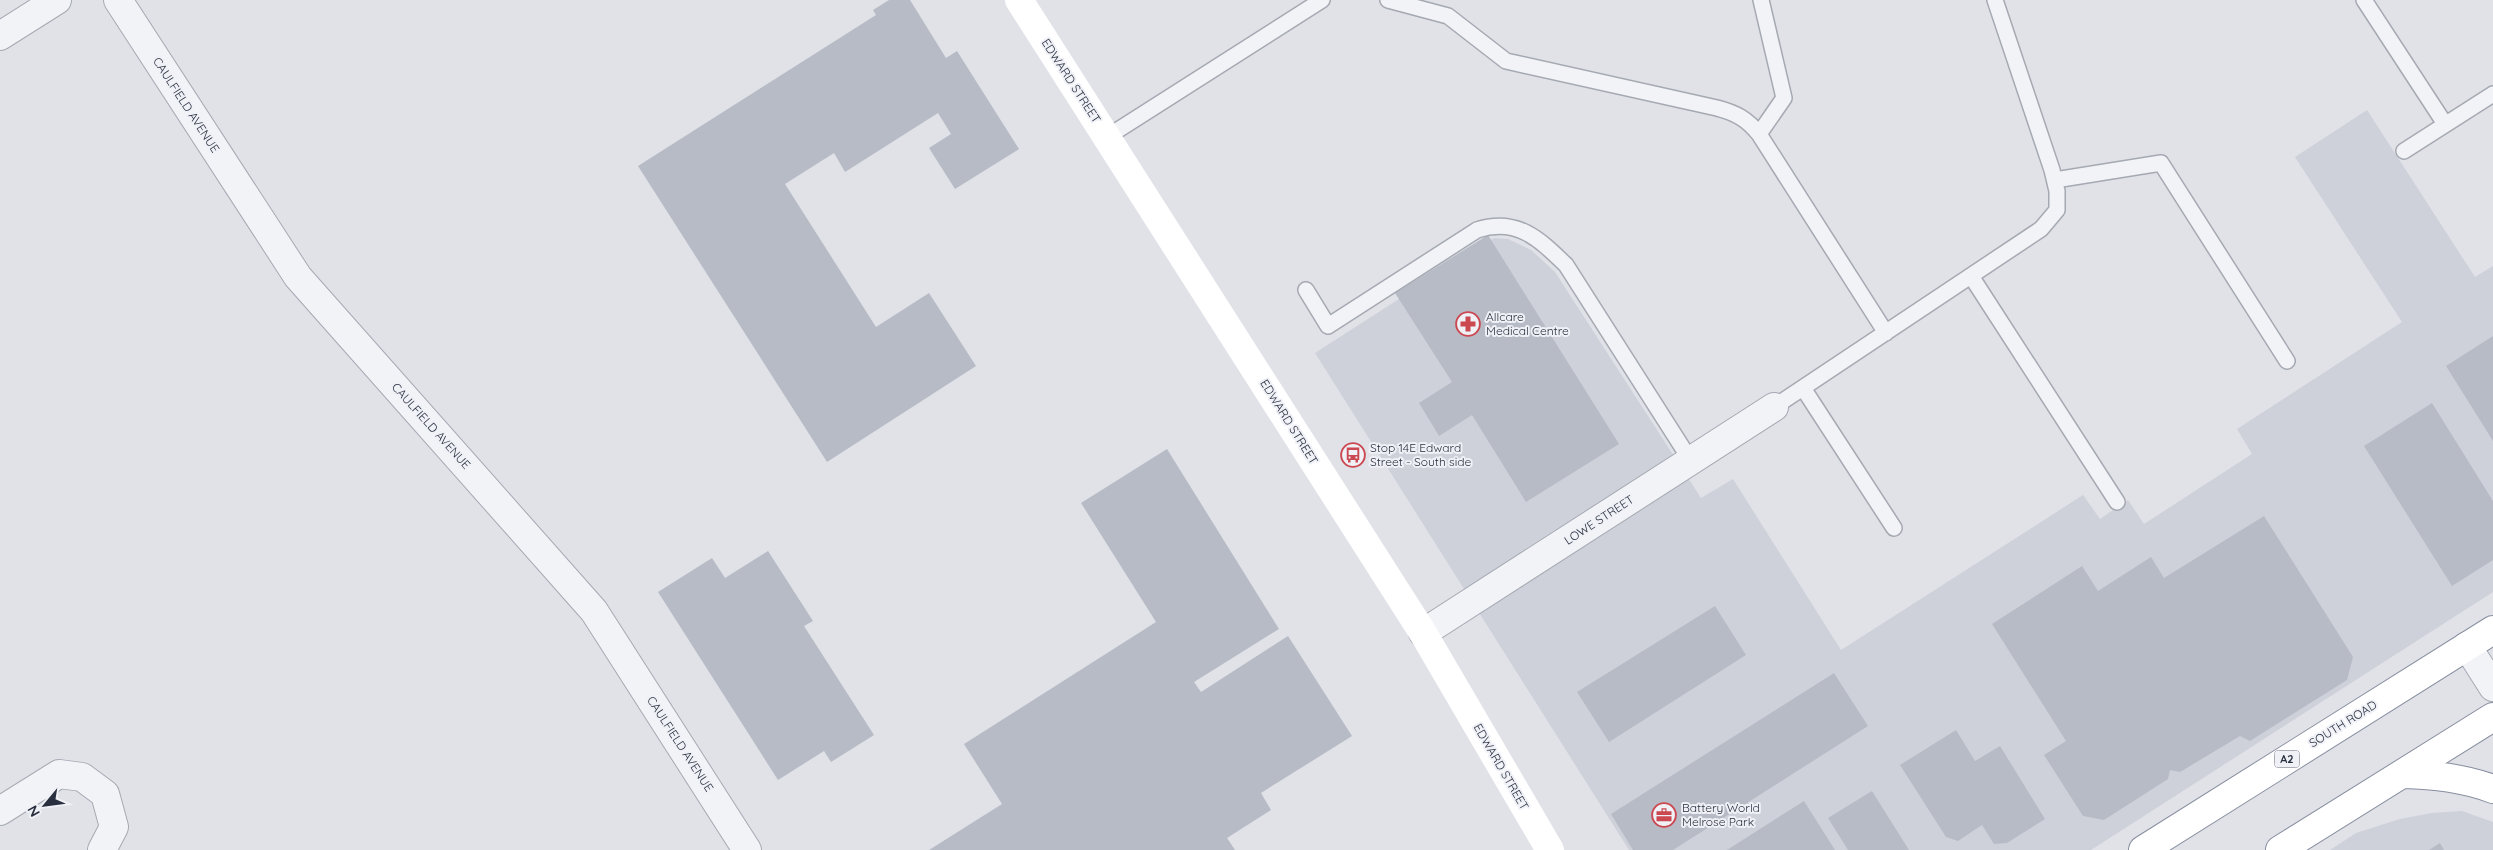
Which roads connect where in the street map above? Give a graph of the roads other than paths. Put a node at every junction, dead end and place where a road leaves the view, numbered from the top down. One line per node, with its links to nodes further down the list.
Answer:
1 (57, 0): 9 (street)
2 (118, 0): 34 (street, CAULFIELD AVENUE)
3 (1019, 0): 13 (main road, EDWARD STREET)
4 (1322, 0): 13 (lane)
5 (1388, 0): 12 (lane)
6 (1761, 0): 12 (lane)
7 (1995, 0): 15 (lane)
8 (2364, 0): 11 (lane)
9 (0, 36)
10 (2493, 94): 11 (lane)
11 (2445, 124): 14 (lane)
12 (1759, 134): 18 (lane)
13 (1107, 137): 26 (main road, EDWARD STREET)
14 (2404, 151)
15 (2055, 180): 16 (lane); 19 (lane)
16 (1971, 276): 18 (lane); 23 (lane)
17 (1306, 290): 22 (lane)
18 (1886, 333): 20 (lane)
19 (2287, 360)
20 (1803, 388): 21 (lane); 24 (lane)
21 (1774, 407): 22 (street, LOWE STREET)
22 (1691, 461): 26 (street, LOWE STREET)
23 (2118, 502)
24 (1894, 528)
25 (2493, 630): 27 (main road, SOUTH ROAD / A2)
26 (1423, 633): 35 (main road, EDWARD STREET)
27 (2467, 646): 28 (street); 36 (main road, SOUTH ROAD / A2)
28 (2493, 687)
29 (2493, 717): 30 (main road)
30 (2403, 774): 31 (main road); 37 (main road)
31 (2493, 789)
32 (0, 811): 33 (street)
33 (102, 850)
34 (747, 850)
35 (1550, 850)
36 (2143, 850)
37 (2280, 850)

